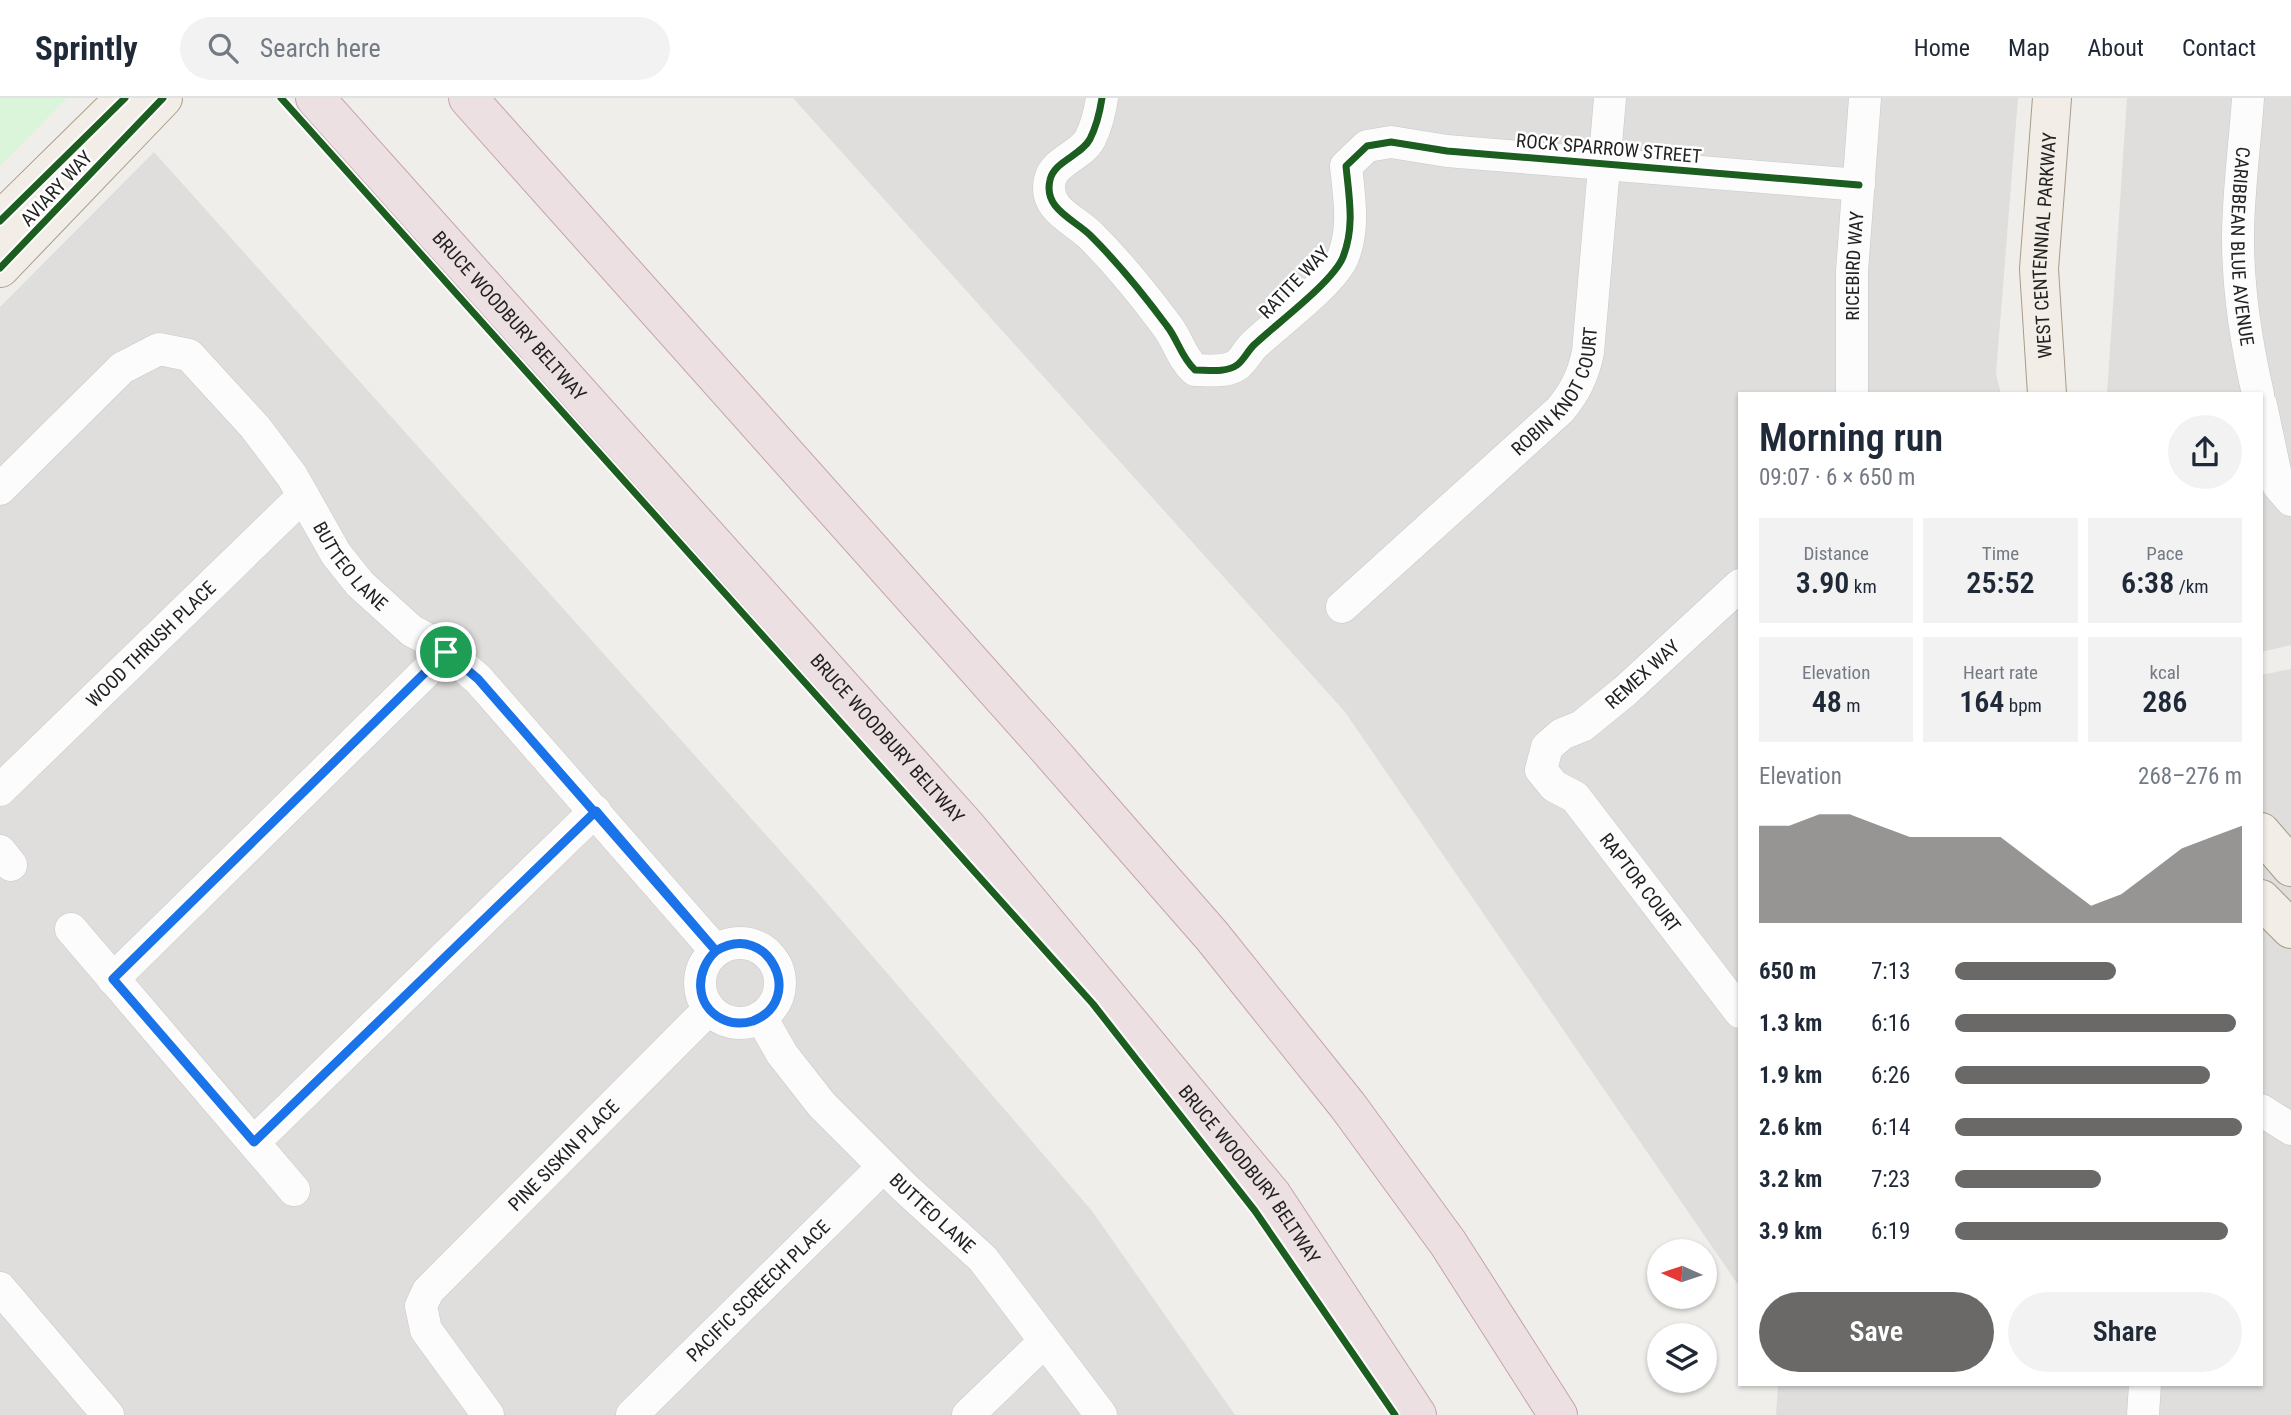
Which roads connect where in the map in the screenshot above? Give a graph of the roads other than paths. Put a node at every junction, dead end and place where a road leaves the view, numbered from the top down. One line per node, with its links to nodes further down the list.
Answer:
1 (125, 98): 13 (main road, AVIARY WAY)
2 (163, 98): 14 (main road, AVIARY WAY)
3 (315, 98): 51 (highway, BRUCE WOODBURY BELTWAY)
4 (468, 98): 52 (highway)
5 (1102, 98): 10 (street, RATITE WAY)
6 (1611, 98): 11 (street, ROBIN KNOT COURT)
7 (1865, 98): 12 (street, RICEBIRD WAY)
8 (2052, 98): 16 (main road, WEST CENTENNIAL PARKWAY)
9 (2248, 98): 17 (street, CARIBBEAN BLUE AVENUE)
10 (1359, 151): 11 (street, ROCK SPARROW STREET)
11 (1605, 163): 12 (street, ROCK SPARROW STREET); 23 (street, ROBIN KNOT COURT)
12 (1859, 186): 15 (street, RICEBIRD WAY)
13 (0, 221)
14 (0, 268)
15 (1852, 392)
16 (2046, 392)
17 (2258, 392)
18 (2263, 414): 21 (street)
19 (0, 489): 20 (street, BUTTEO LANE)
20 (303, 496): 24 (street, BUTTEO LANE); 26 (street, WOOD THRUSH PLACE)
21 (2291, 500)
22 (1738, 587): 25 (street, REMEX WAY)
23 (1342, 607)
24 (446, 652): 27 (street, BUTTEO LANE); 34 (street)
25 (1544, 759): 36 (street, RAPTOR COURT)
26 (0, 790)
27 (596, 811): 33 (street, BUTTEO LANE); 40 (street)
28 (2263, 834): 29 (main road)
29 (2291, 867)
30 (2263, 901): 32 (main road)
31 (71, 929): 34 (street)
32 (2291, 929)
33 (716, 951): 35 (street); 37 (street)
34 (113, 979): 40 (street)
35 (709, 1009): 37 (street); 47 (street, PINE SISKIN PLACE)
36 (1738, 1009)
37 (761, 1017): 41 (street, BUTTEO LANE)
38 (2263, 1111): 39 (street)
39 (2291, 1129)
40 (254, 1142): 42 (street)
41 (883, 1167): 44 (street, BUTTEO LANE); 48 (street, PACIFIC SCREECH PLACE)
42 (294, 1190)
43 (0, 1288): 46 (street)
44 (1045, 1341): 49 (street); 50 (street, BUTTEO LANE)
45 (2145, 1386): 53 (street)
46 (108, 1415)
47 (488, 1415)
48 (632, 1415)
49 (968, 1415)
50 (1101, 1415)
51 (1417, 1415)
52 (1558, 1415)
53 (2143, 1415)

